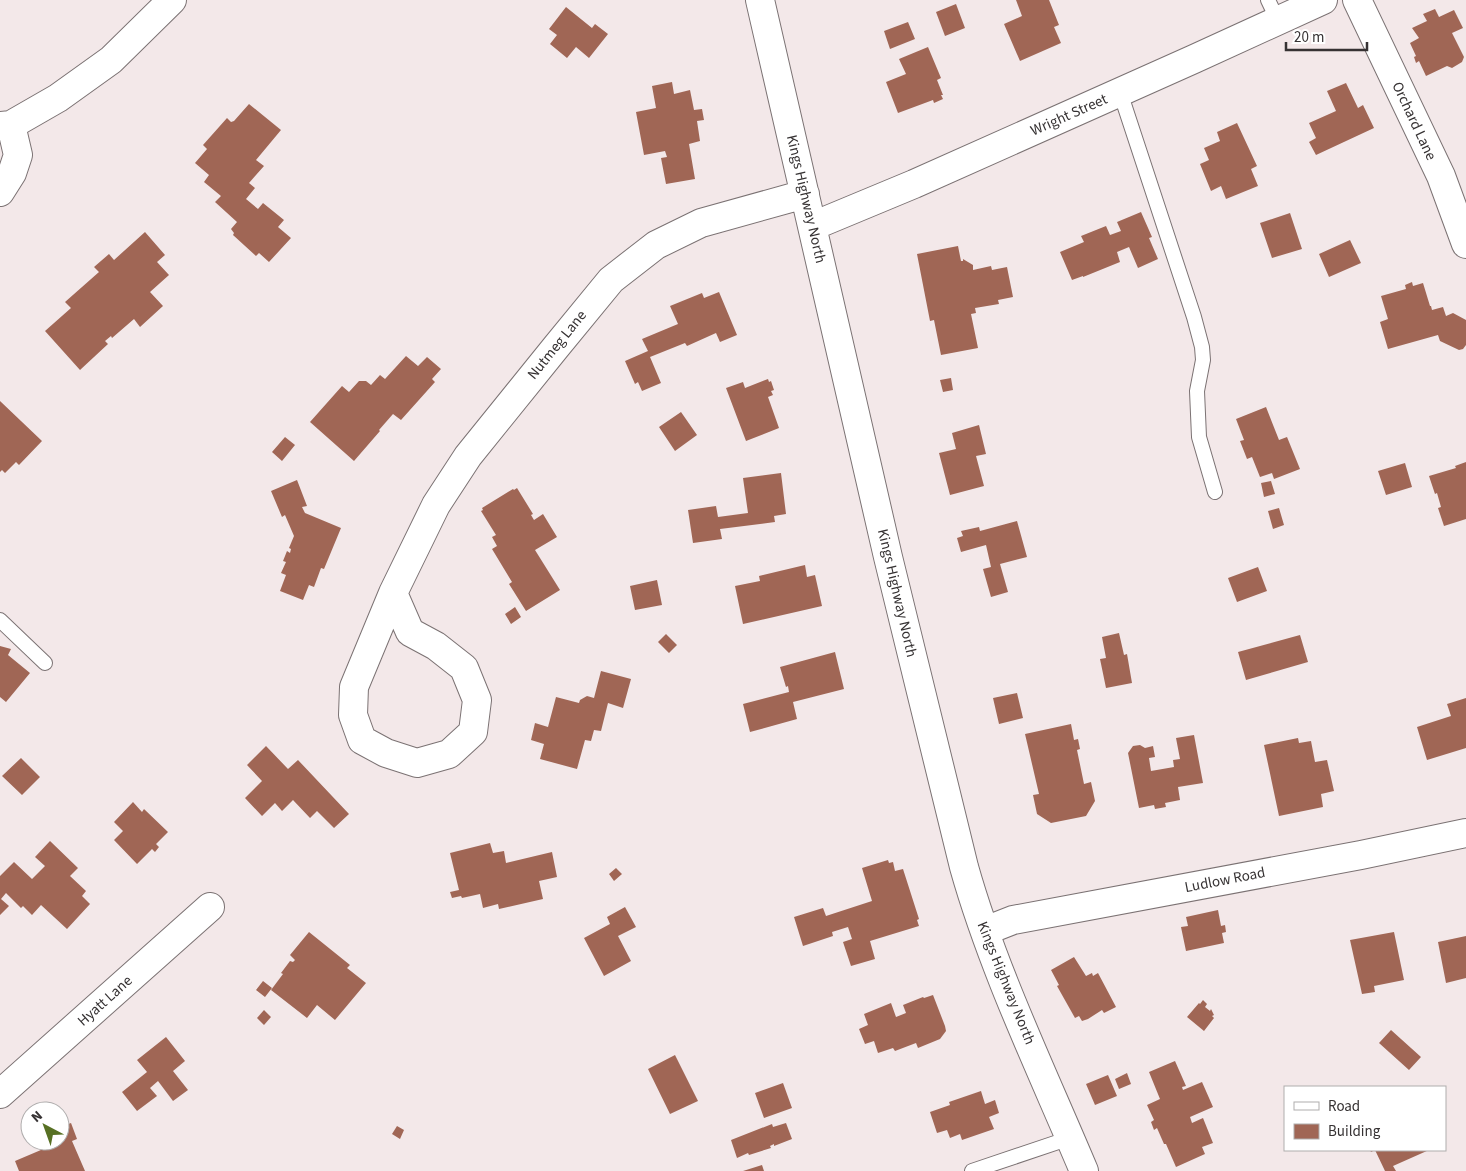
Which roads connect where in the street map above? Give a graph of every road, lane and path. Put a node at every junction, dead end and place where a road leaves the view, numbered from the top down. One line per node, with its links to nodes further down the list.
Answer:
1 (172, 0): 7 (street)
2 (760, 0): 9 (street, Kings Highway North)
3 (1323, 0): 5 (street, Wright Street)
4 (1357, 0): 11 (street, Orchard Lane)
5 (1273, 11): 6 (street, Wright Street)
6 (1120, 92): 10 (street, Wright Street); 12 (lane)
7 (6, 125): 8 (street)
8 (0, 192)
9 (804, 194): 10 (street, Kings Highway North); 13 (street, Nutmeg Lane)
10 (813, 226): 18 (street, Kings Highway North)
11 (1466, 244)
12 (1215, 492)
13 (393, 593): 13 (street, Nutmeg Lane)
14 (0, 620): 15 (lane)
15 (45, 663)
16 (1466, 834): 18 (street, Ludlow Road)
17 (210, 907): 19 (street, Hyatt Lane)
18 (985, 931): 20 (street, Kings Highway North)
19 (0, 1094)
20 (1070, 1138): 21 (lane); 22 (street, Kings Highway North)
21 (972, 1171)
22 (1084, 1171)

